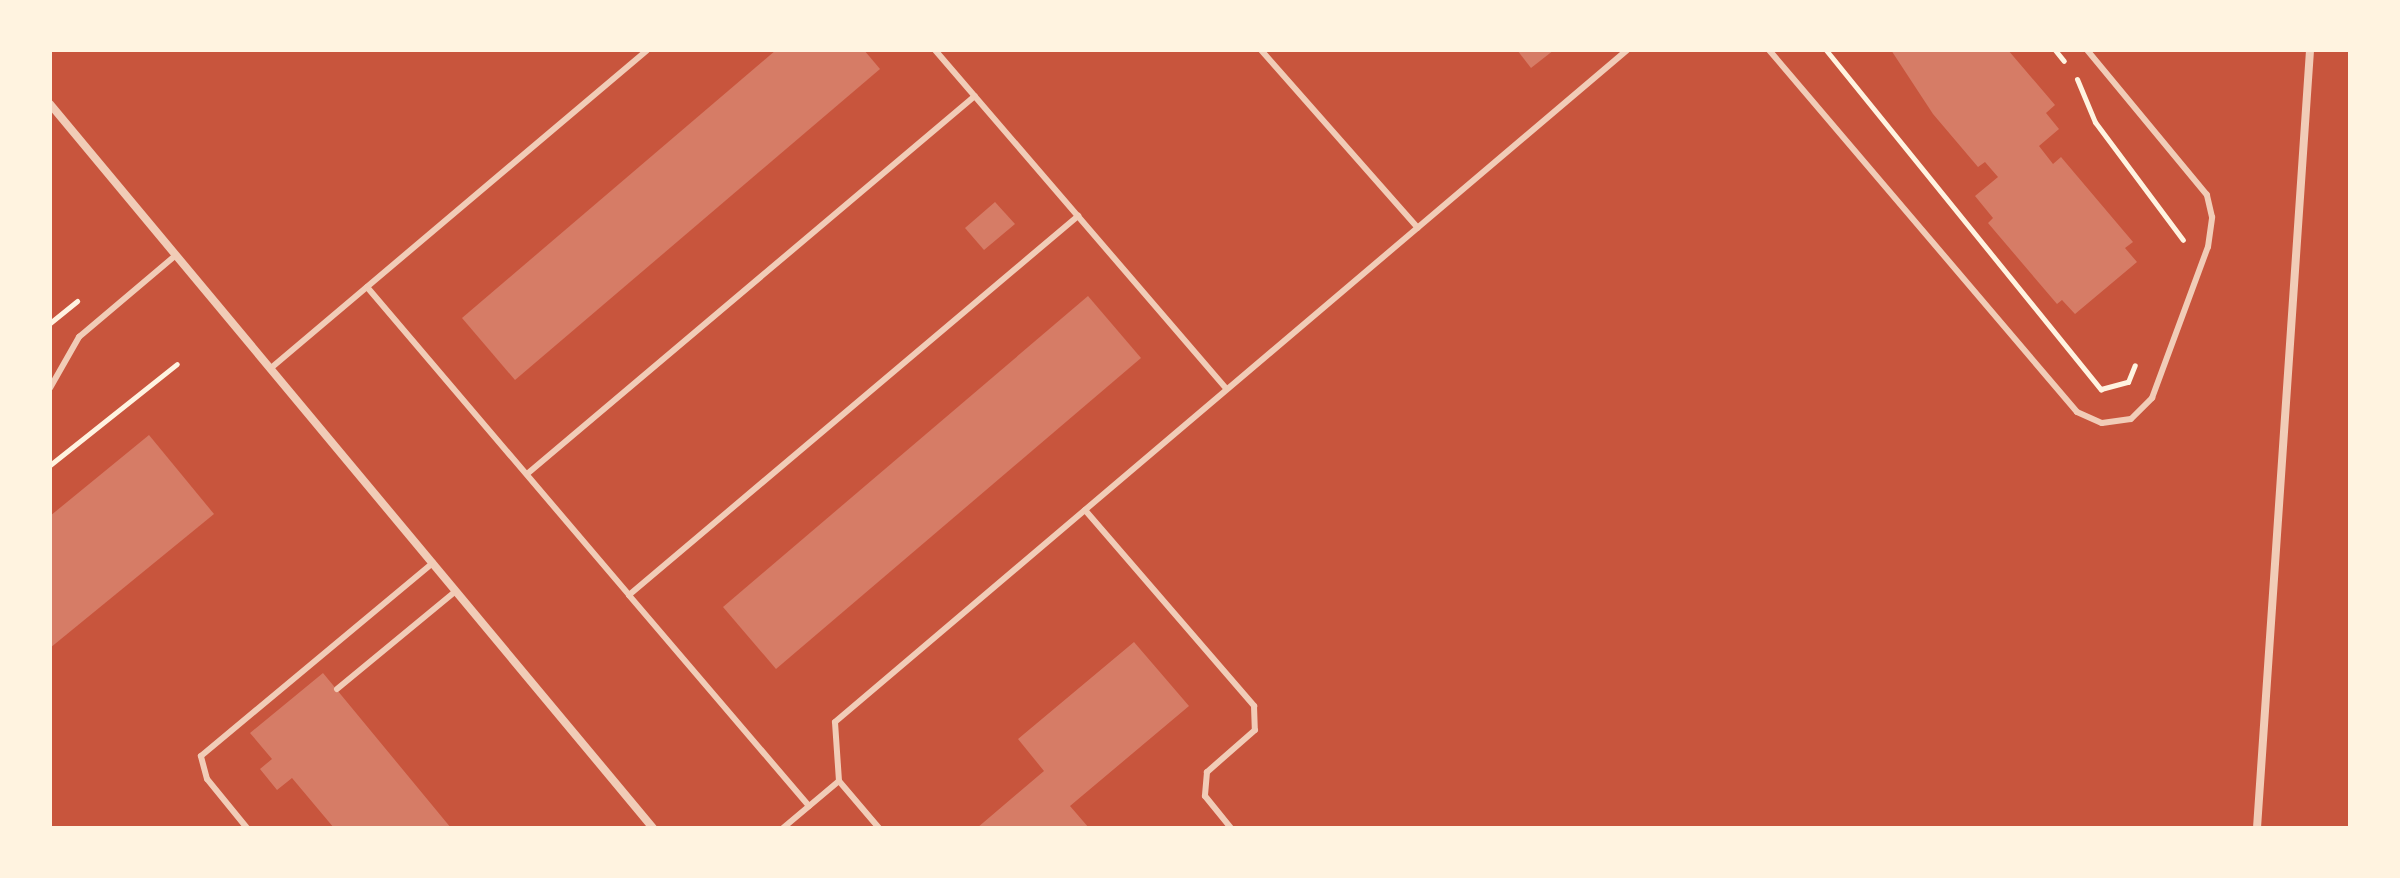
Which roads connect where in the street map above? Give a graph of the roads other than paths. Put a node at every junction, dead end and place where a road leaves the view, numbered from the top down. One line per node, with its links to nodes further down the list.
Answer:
1 (647, 50): 13 (lane)
2 (935, 50): 8 (lane)
3 (1261, 50): 11 (lane)
4 (1627, 50): 11 (lane)
5 (1769, 50): 6 (lane)
6 (2087, 50)
7 (2310, 50): 30 (street)
8 (975, 96): 10 (lane); 17 (lane)
9 (50, 104): 12 (street)
10 (1078, 216): 16 (lane); 21 (lane)
11 (1418, 228): 16 (lane)
12 (176, 255): 14 (street); 15 (lane)
13 (367, 287): 14 (lane); 17 (lane)
14 (271, 368): 19 (street)
15 (50, 388)
16 (1227, 389): 18 (lane)
17 (527, 474): 21 (lane)
18 (1085, 510): 23 (lane); 29 (lane)
19 (433, 563): 20 (street); 25 (lane)
20 (456, 591): 22 (lane); 26 (street)
21 (629, 595): 24 (lane)
22 (337, 689)
23 (839, 781): 24 (lane); 28 (lane)
24 (809, 806): 27 (lane)
25 (247, 828)
26 (653, 828)
27 (783, 828)
28 (879, 828)
29 (1231, 828)
30 (2257, 828)

